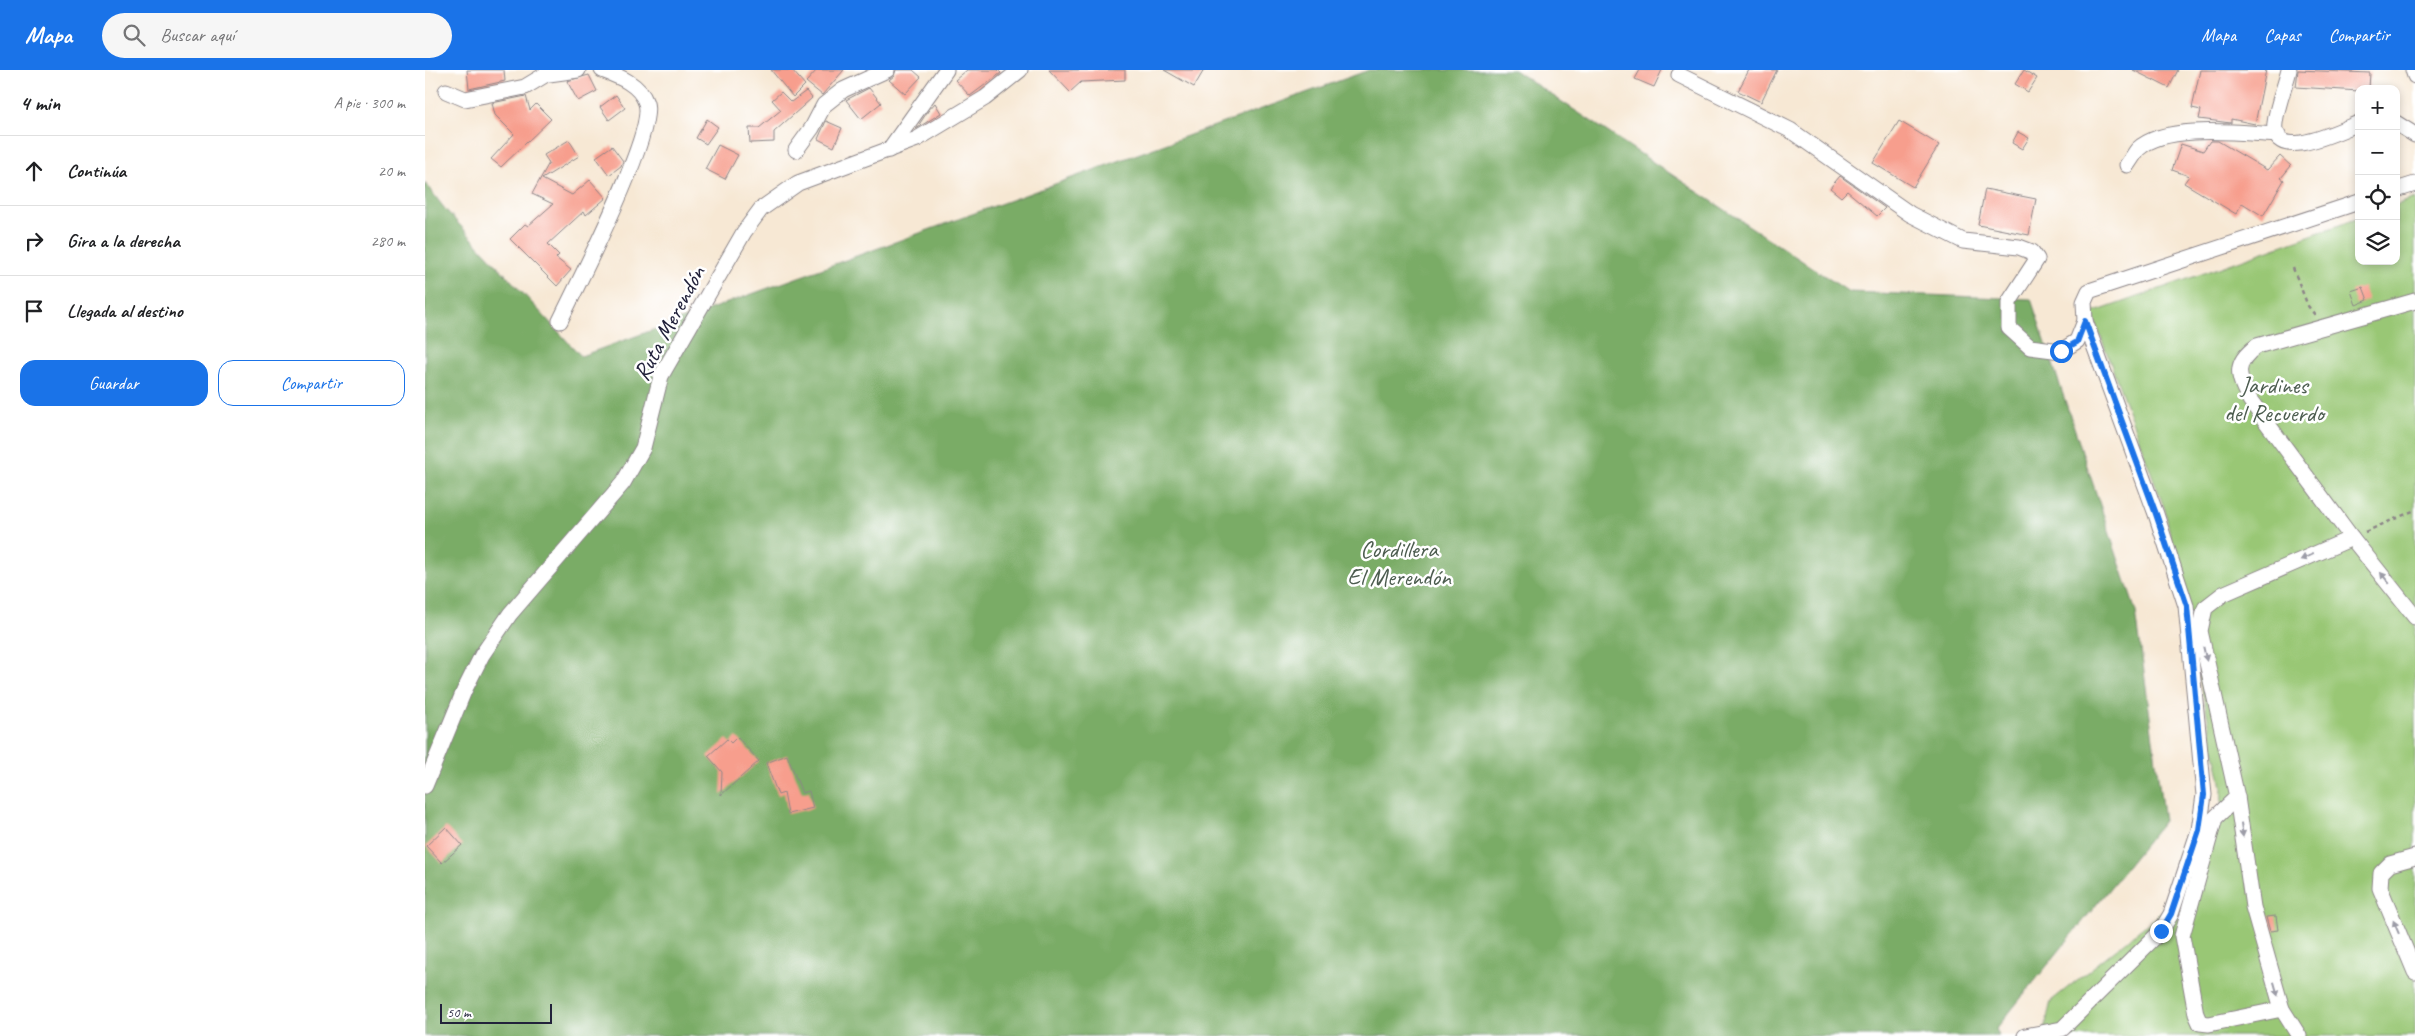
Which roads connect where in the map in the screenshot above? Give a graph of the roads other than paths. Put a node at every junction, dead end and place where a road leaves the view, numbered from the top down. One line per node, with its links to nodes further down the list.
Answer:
1 (578, 70): 8 (street)
2 (602, 70): 23 (street)
3 (887, 70): 16 (street)
4 (946, 70): 17 (street)
5 (1020, 70): 17 (street, Ruta Merendón)
6 (2289, 70): 14 (street)
7 (2413, 70): 10 (street)
8 (551, 72): 11 (street)
9 (1679, 75): 24 (street)
10 (2415, 76)
11 (446, 91)
12 (2355, 124): 14 (street)
13 (2400, 126): 15 (street)
14 (2278, 135): 18 (street)
15 (2415, 135)
16 (796, 150)
17 (889, 150): 27 (street, Ruta Merendón)
18 (2127, 165)
19 (2415, 184): 20 (street)
20 (2400, 189)
21 (2355, 203): 24 (street)
22 (2415, 301): 25 (street)
23 (560, 321)
24 (2085, 321): 32 (street)
25 (2352, 538): 26 (street, one-way to 25); 28 (street, one-way to 28)
26 (2415, 617)
27 (425, 786)
28 (2237, 797): 31 (street, one-way to 31); 31 (street)
29 (2415, 857): 30 (street, one-way to 29)
30 (2415, 972)
31 (2282, 1009): 33 (street)
32 (2025, 1036)
33 (2299, 1036)

